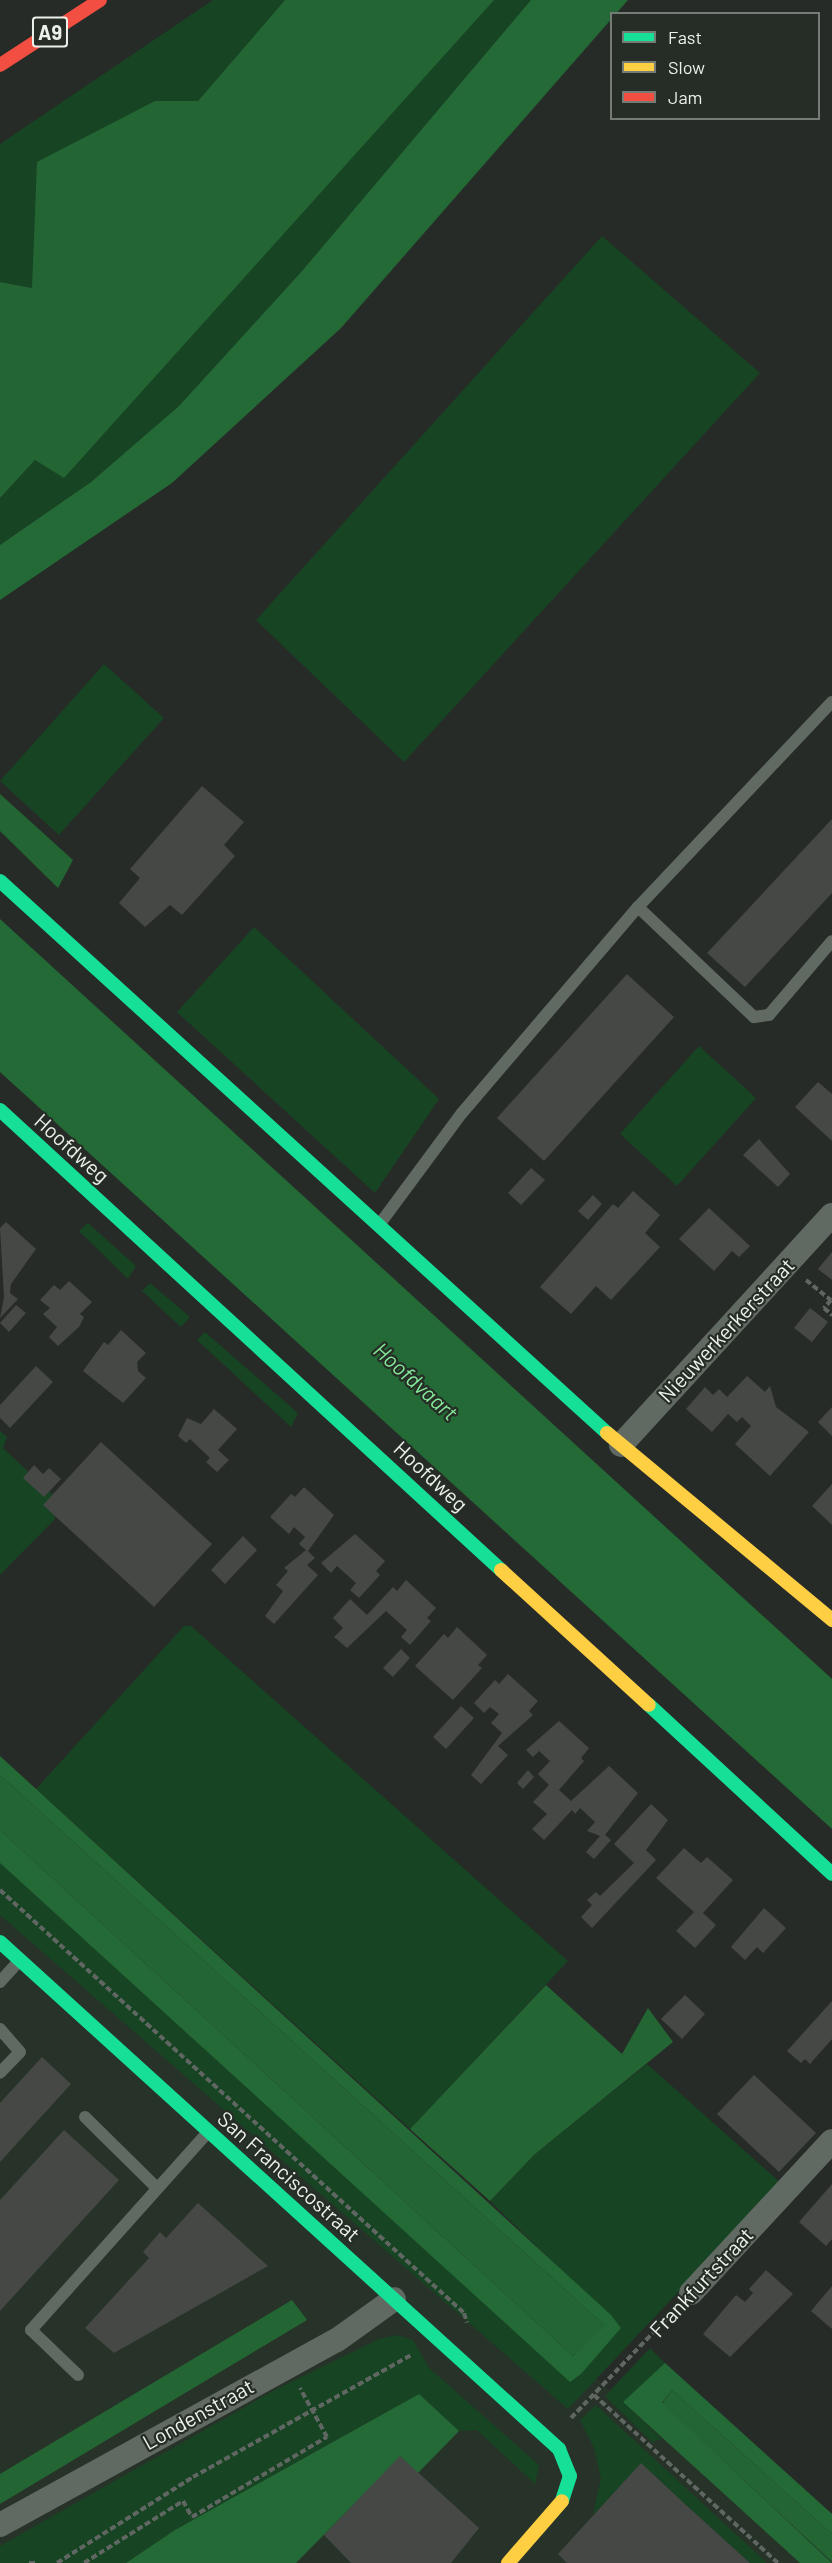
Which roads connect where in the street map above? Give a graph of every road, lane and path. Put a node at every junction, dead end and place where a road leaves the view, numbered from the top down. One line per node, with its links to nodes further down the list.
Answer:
1 (100, 0): 2 (main road, A9)
2 (0, 65)
3 (832, 702): 5 (lane)
4 (0, 881): 9 (main road)
5 (638, 907): 6 (lane); 9 (lane)
6 (832, 941)
7 (0, 1110): 14 (main road, Hoofdweg)
8 (832, 1215): 10 (street, Nieuwerkerkerstraat)
9 (378, 1226): 12 (main road)
10 (787, 1264): 11 (path); 12 (street, Nieuwerkerkerstraat)
11 (832, 1315)
12 (621, 1445): 13 (main road)
13 (832, 1620)
14 (832, 1874)
15 (0, 1890): 27 (path)
16 (0, 1942): 17 (main road, San Franciscostraat)
17 (20, 1960): 18 (lane); 22 (main road, San Franciscostraat)
18 (0, 1982)
19 (0, 2029): 20 (lane)
20 (0, 2073)
21 (85, 2117): 24 (lane)
22 (209, 2131): 24 (lane); 26 (main road, San Franciscostraat)
23 (832, 2141): 25 (street, Frankfurtstraat)
24 (157, 2188): 29 (lane)
25 (691, 2293): 30 (path, Frankfurtstraat)
26 (394, 2299): 28 (main road, San Franciscostraat); 34 (street, Londenstraat)
27 (467, 2330)
28 (440, 2342): 32 (path); 39 (main road, San Franciscostraat)
29 (78, 2375)
30 (594, 2395): 33 (path, Frankfurtstraat); 40 (path)
31 (306, 2401): 32 (path)
32 (311, 2410): 37 (path); 38 (path)
33 (568, 2422)
34 (0, 2525)
35 (29, 2563): 36 (path)
36 (36, 2563)
37 (57, 2563)
38 (84, 2563)
39 (508, 2563)
40 (778, 2563)

